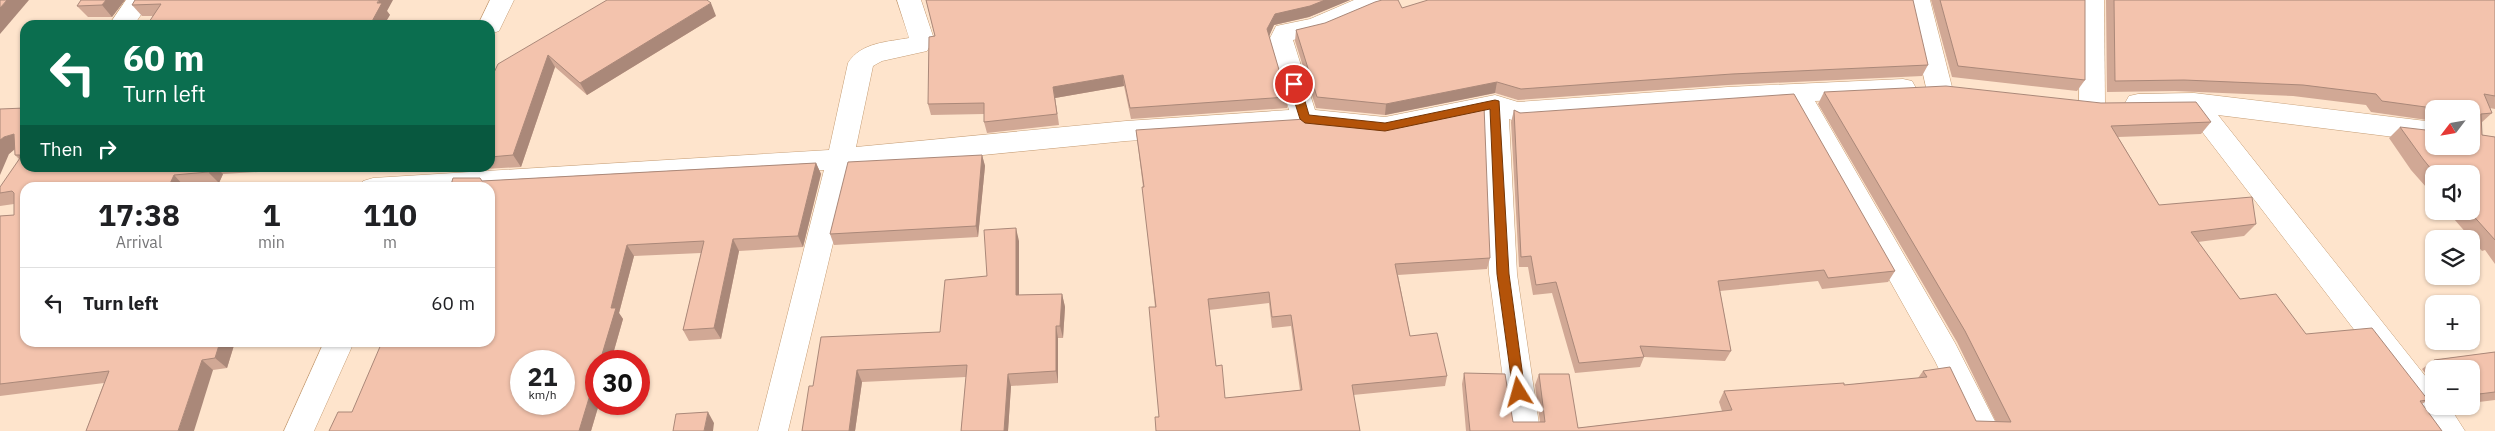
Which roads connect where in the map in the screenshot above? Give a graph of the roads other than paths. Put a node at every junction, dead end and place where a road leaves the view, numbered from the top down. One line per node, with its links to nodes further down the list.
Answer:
1 (139, 0): 7 (street)
2 (502, 0): 8 (street)
3 (909, 0): 14 (street)
4 (1384, 0): 12 (street)
5 (1918, 0): 9 (street)
6 (2092, 0): 10 (street)
7 (125, 20)
8 (492, 20)
9 (1797, 92): 11 (street); 20 (street)
10 (2194, 102): 13 (street); 21 (street)
11 (1495, 104): 12 (street); 19 (street)
12 (1305, 119): 14 (street)
13 (2425, 131)
14 (840, 159): 15 (street); 18 (street)
15 (413, 180)
16 (337, 347): 17 (street)
17 (299, 431)
18 (773, 431)
19 (1525, 431)
20 (1985, 431)
21 (2450, 431)

